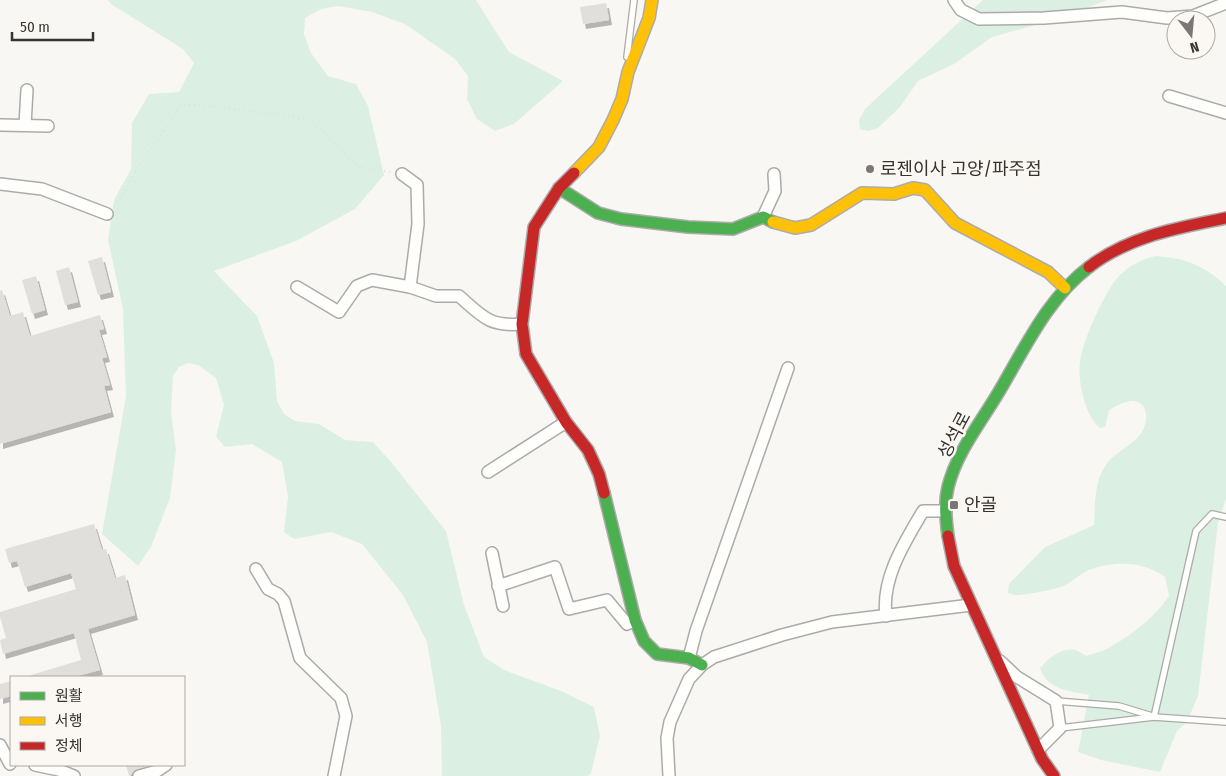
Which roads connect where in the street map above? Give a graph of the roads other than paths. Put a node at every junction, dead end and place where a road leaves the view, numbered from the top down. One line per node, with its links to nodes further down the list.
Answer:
1 (634, 0): 5 (lane)
2 (652, 0): 5 (street)
3 (954, 0): 4 (street)
4 (1226, 3)
5 (628, 72): 15 (street)
6 (27, 90): 10 (street)
7 (1169, 96): 8 (street)
8 (1226, 114)
9 (0, 125): 10 (street)
10 (25, 125): 11 (street)
11 (48, 126)
12 (402, 174): 20 (street)
13 (774, 174): 17 (street)
14 (0, 184): 16 (street)
15 (558, 188): 17 (street); 22 (street)
16 (107, 214)
17 (763, 217): 21 (street)
18 (1226, 218): 21 (street, 성석로)
19 (298, 287): 20 (street)
20 (410, 287): 22 (street)
21 (1065, 288): 26 (street, 성석로)
22 (522, 324): 24 (street)
23 (788, 368): 36 (street)
24 (566, 422): 25 (street); 34 (street)
25 (488, 472)
26 (946, 511): 31 (street, 성석로); 33 (street)
27 (1226, 517): 39 (lane)
28 (492, 553): 30 (street)
29 (256, 569): 49 (street)
30 (498, 586): 32 (street); 34 (street)
31 (971, 605): 33 (street); 35 (street, 성석로)
32 (503, 606)
33 (886, 616): 37 (street)
34 (635, 620): 36 (street)
35 (994, 656): 38 (street); 43 (street, 성석로)
36 (689, 658): 37 (street)
37 (702, 665): 50 (street)
38 (1056, 702): 39 (lane); 41 (street)
39 (1154, 717): 40 (lane); 41 (lane)
40 (1226, 722)
41 (1060, 728): 43 (street)
42 (0, 745): 44 (street)
43 (1038, 750): 51 (street, 성석로)
44 (7, 763)
45 (40, 766): 47 (street)
46 (164, 766): 48 (street)
47 (74, 776)
48 (139, 776)
49 (334, 776)
50 (669, 776)
51 (1054, 776)

